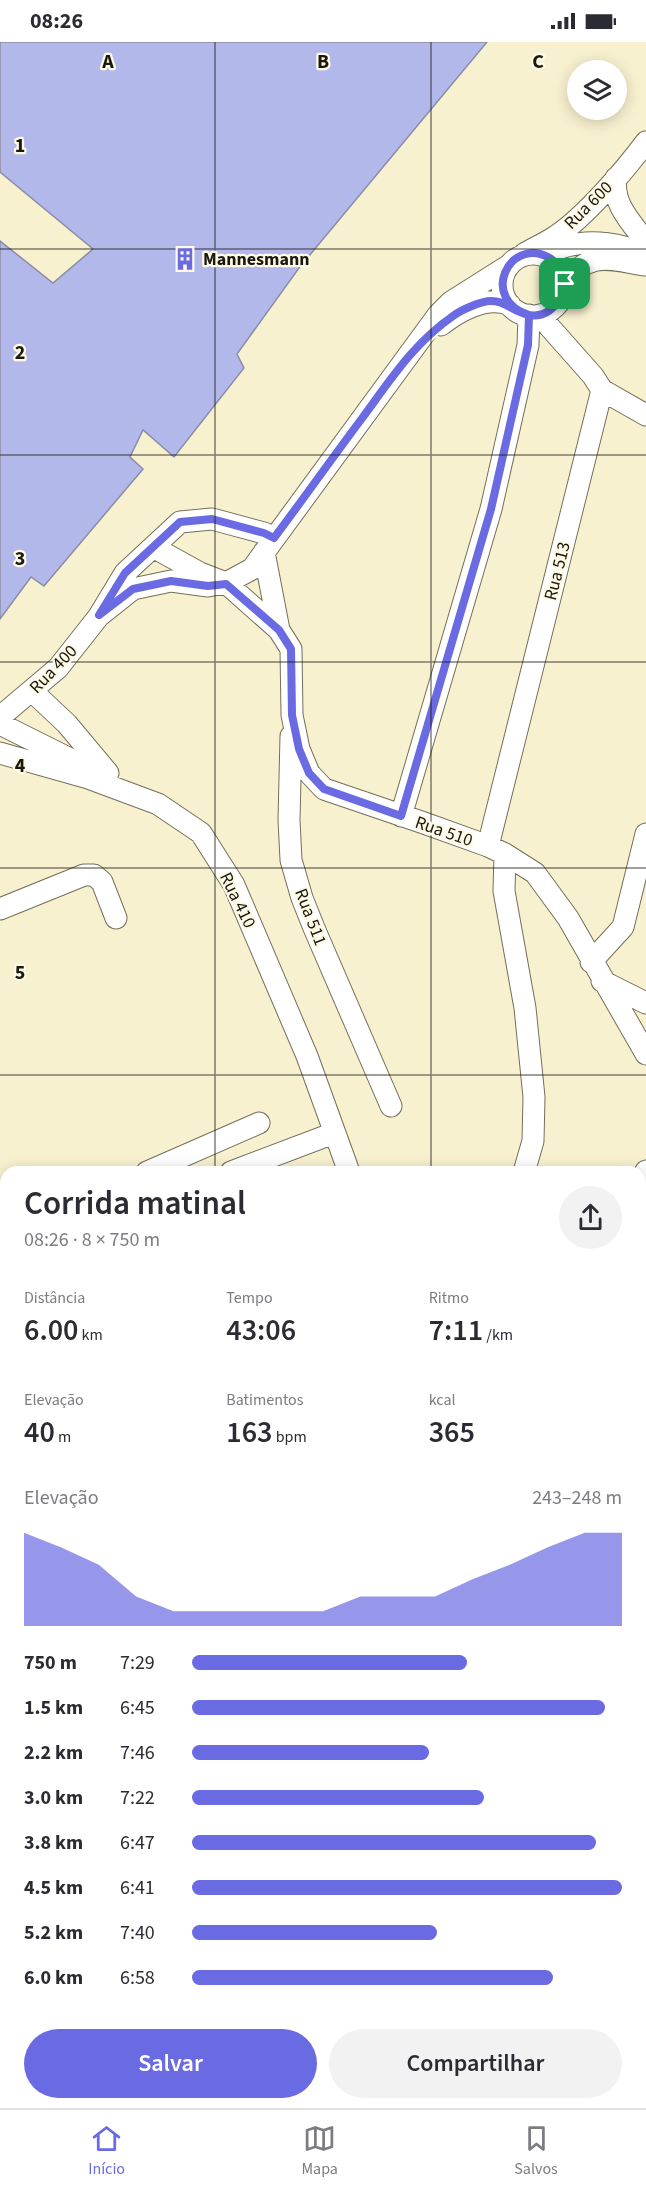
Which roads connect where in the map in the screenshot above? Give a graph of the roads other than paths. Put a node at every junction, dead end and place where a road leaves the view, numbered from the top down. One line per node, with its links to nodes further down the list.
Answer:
1 (646, 142): 2 (street, Rua 600)
2 (616, 178): 3 (street); 6 (street, Rua 600)
3 (646, 242)
4 (646, 255): 5 (street)
5 (545, 256): 6 (street); 8 (street)
6 (514, 261): 9 (street); 11 (street, Rua 600)
7 (646, 266): 8 (street)
8 (565, 284): 10 (street)
9 (510, 305): 10 (street); 11 (street)
10 (534, 315): 12 (street); 26 (street)
11 (415, 347): 14 (street)
12 (602, 390): 13 (street); 28 (street, Rua 513)
13 (646, 415)
14 (269, 545): 15 (street); 16 (street); 18 (street, Rua 510)
15 (153, 547): 16 (street, Rua 510); 17 (street)
16 (226, 584): 17 (street); 18 (street, Rua 510)
17 (99, 615): 19 (street, Rua 400)
18 (279, 630): 20 (street, Rua 510)
19 (33, 692): 21 (street, Rua 400); 24 (street)
20 (292, 715): 26 (street, Rua 510); 34 (street, Rua 511)
21 (0, 717)
22 (0, 724): 24 (street)
23 (0, 753): 25 (street, Rua 410)
24 (114, 780): 25 (street)
25 (158, 804): 36 (street, Rua 410)
26 (401, 816): 28 (street, Rua 510)
27 (646, 834): 31 (street)
28 (496, 850): 31 (street, Rua 510); 40 (street, Rua 513)
29 (0, 909): 30 (street)
30 (116, 918)
31 (596, 971): 32 (street); 33 (street, Rua 510)
32 (646, 1003)
33 (646, 1054)
34 (391, 1106)
35 (259, 1123): 37 (street)
36 (334, 1133): 38 (street); 39 (street, Rua 410)
37 (161, 1166)
38 (247, 1166)
39 (347, 1166)
40 (526, 1166)

